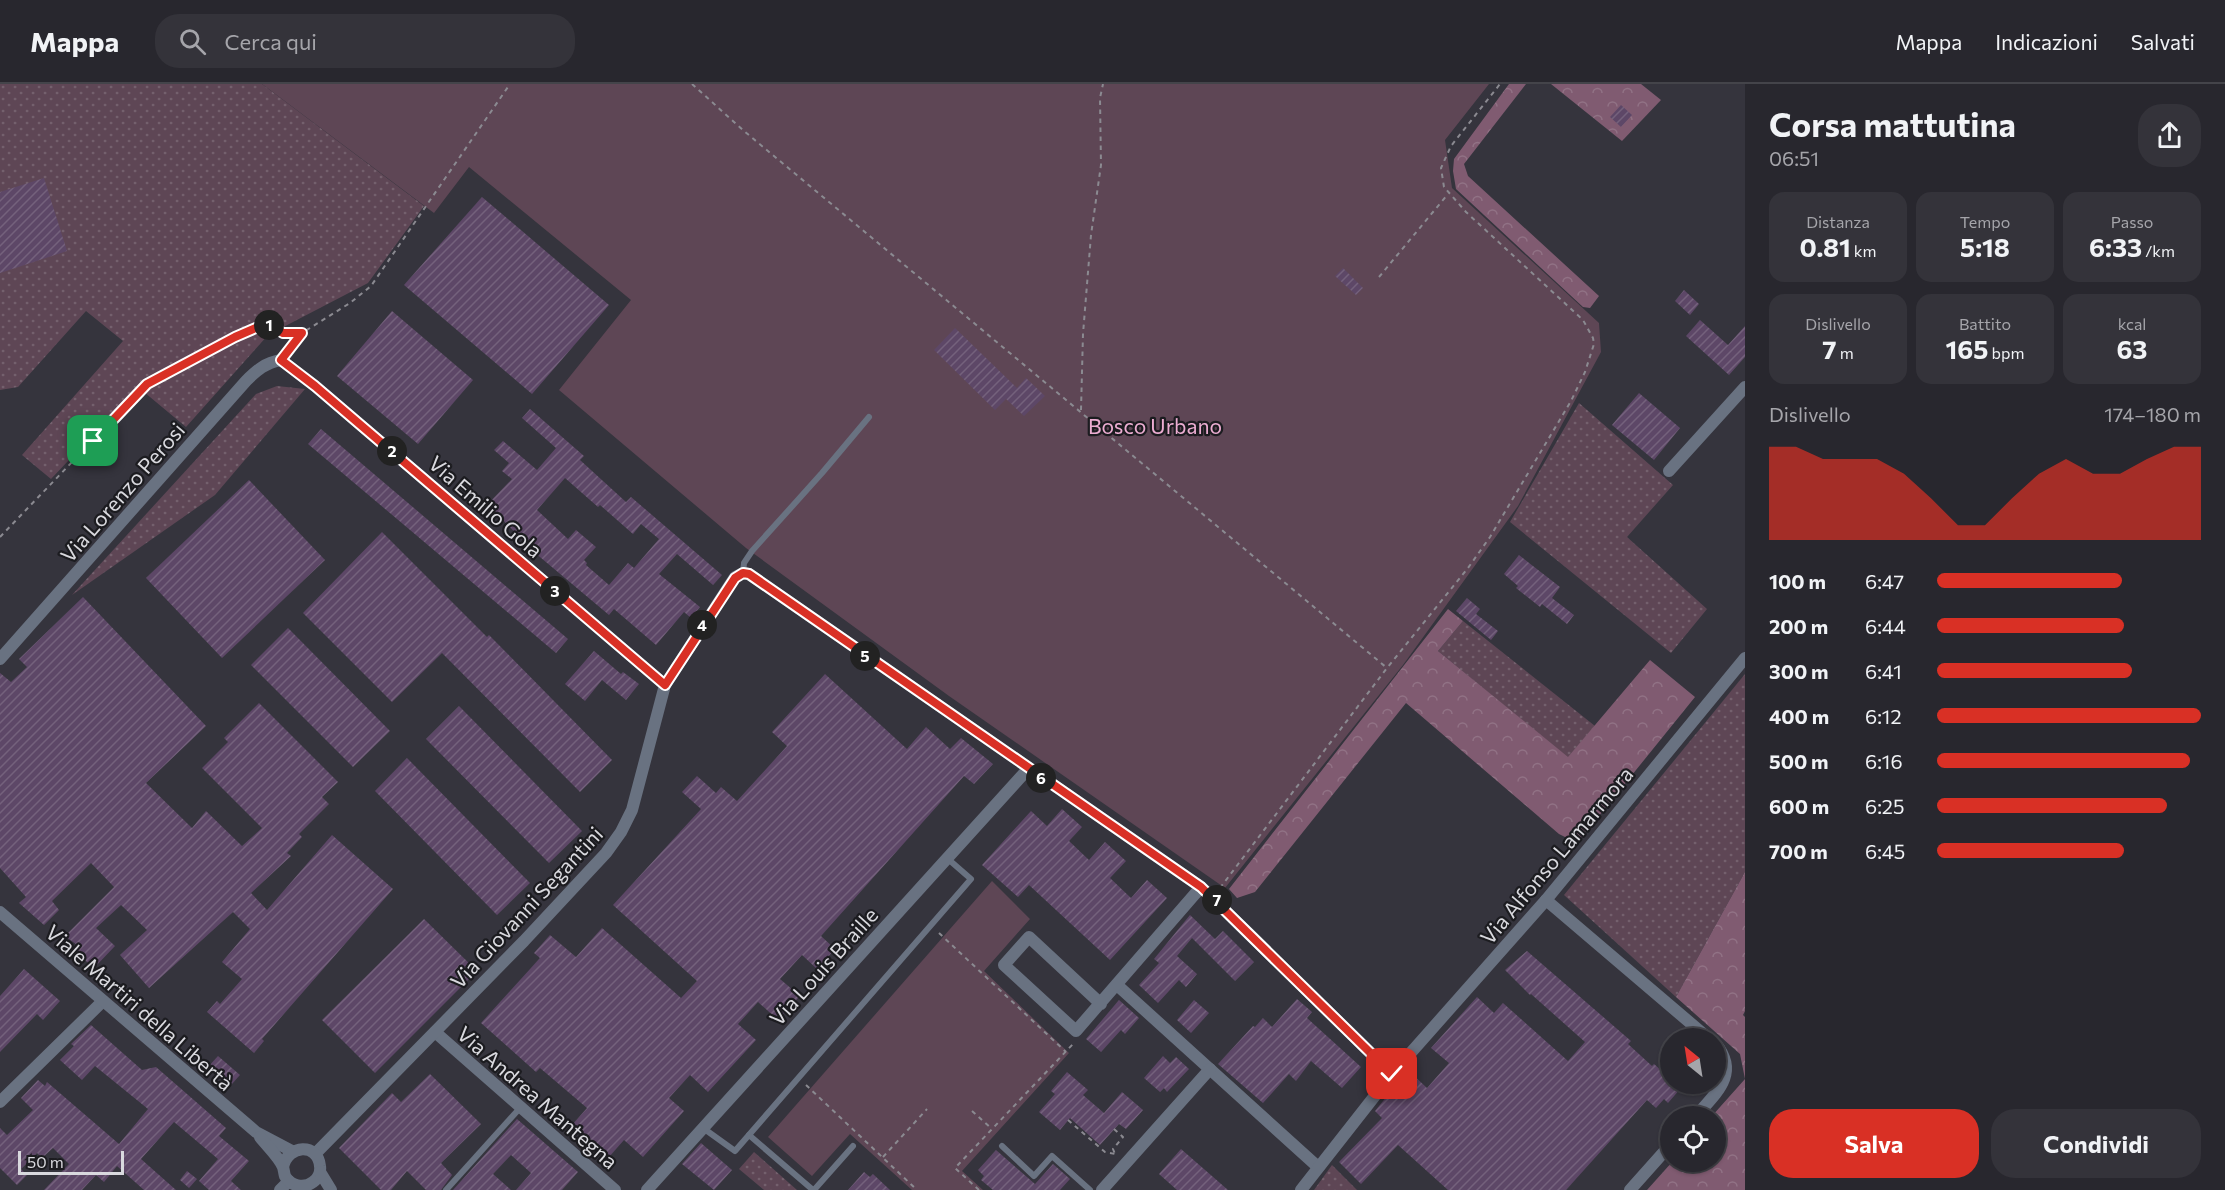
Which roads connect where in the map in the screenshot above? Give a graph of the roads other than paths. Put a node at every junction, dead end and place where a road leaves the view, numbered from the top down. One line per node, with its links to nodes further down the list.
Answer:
1 (281, 360): 7 (street, Via Lorenzo Perosi); 8 (street, Via Emilio Gola)
2 (1745, 387): 4 (street)
3 (869, 417): 5 (lane, Via Giovanni Segantini)
4 (1669, 471)
5 (743, 573): 8 (street, Via Giovanni Segantini); 9 (street)
6 (1745, 658): 12 (street, Via Alfonso Lamarmora)
7 (0, 660)
8 (665, 685): 18 (street, Via Giovanni Segantini)
9 (1028, 769): 10 (street, Via Louis Braille); 11 (street)
10 (947, 858): 25 (street, Via Louis Braille); 27 (lane)
11 (1201, 887): 14 (street); 20 (street)
12 (1546, 900): 17 (street); 20 (street, Via Alfonso Lamarmora)
13 (0, 912): 15 (street, Viale Martiri della Libertà)
14 (1117, 985): 16 (street); 19 (street)
15 (103, 1001): 22 (street); 26 (street, Viale Martiri della Libertà)
16 (1101, 1004): 16 (street)
17 (1696, 1028)
18 (435, 1032): 24 (street, Via Andrea Mantegna); 31 (street, Via Giovanni Segantini)
19 (1210, 1069): 34 (street); 43 (street)
20 (1392, 1074): 34 (street, Via Alfonso Lamarmora)
21 (1714, 1094): 23 (street)
22 (0, 1102)
23 (1704, 1106)
24 (520, 1108): 38 (lane); 39 (street, Via Andrea Mantegna)
25 (702, 1128): 27 (lane); 40 (street, Via Louis Braille)
26 (256, 1132): 30 (street, Viale Martiri della Libertà); 33 (street, Viale Martiri della Libertà)
27 (749, 1135): 41 (lane)
28 (854, 1146): 41 (lane)
29 (1002, 1146): 42 (lane)
30 (292, 1151): 31 (street, Viale Martiri della Libertà); 33 (street)
31 (315, 1154): 35 (street)
32 (1660, 1156): 45 (street)
33 (283, 1167): 36 (street, Viale Martiri della Libertà)
34 (1318, 1167): 44 (street, Via Alfonso Lamarmora)
35 (320, 1172): 36 (street, Viale Martiri della Libertà); 37 (street)
36 (295, 1187)
37 (331, 1190)
38 (446, 1190)
39 (615, 1190)
40 (646, 1190)
41 (813, 1190)
42 (1090, 1190)
43 (1102, 1190)
44 (1301, 1190)
45 (1630, 1190)

